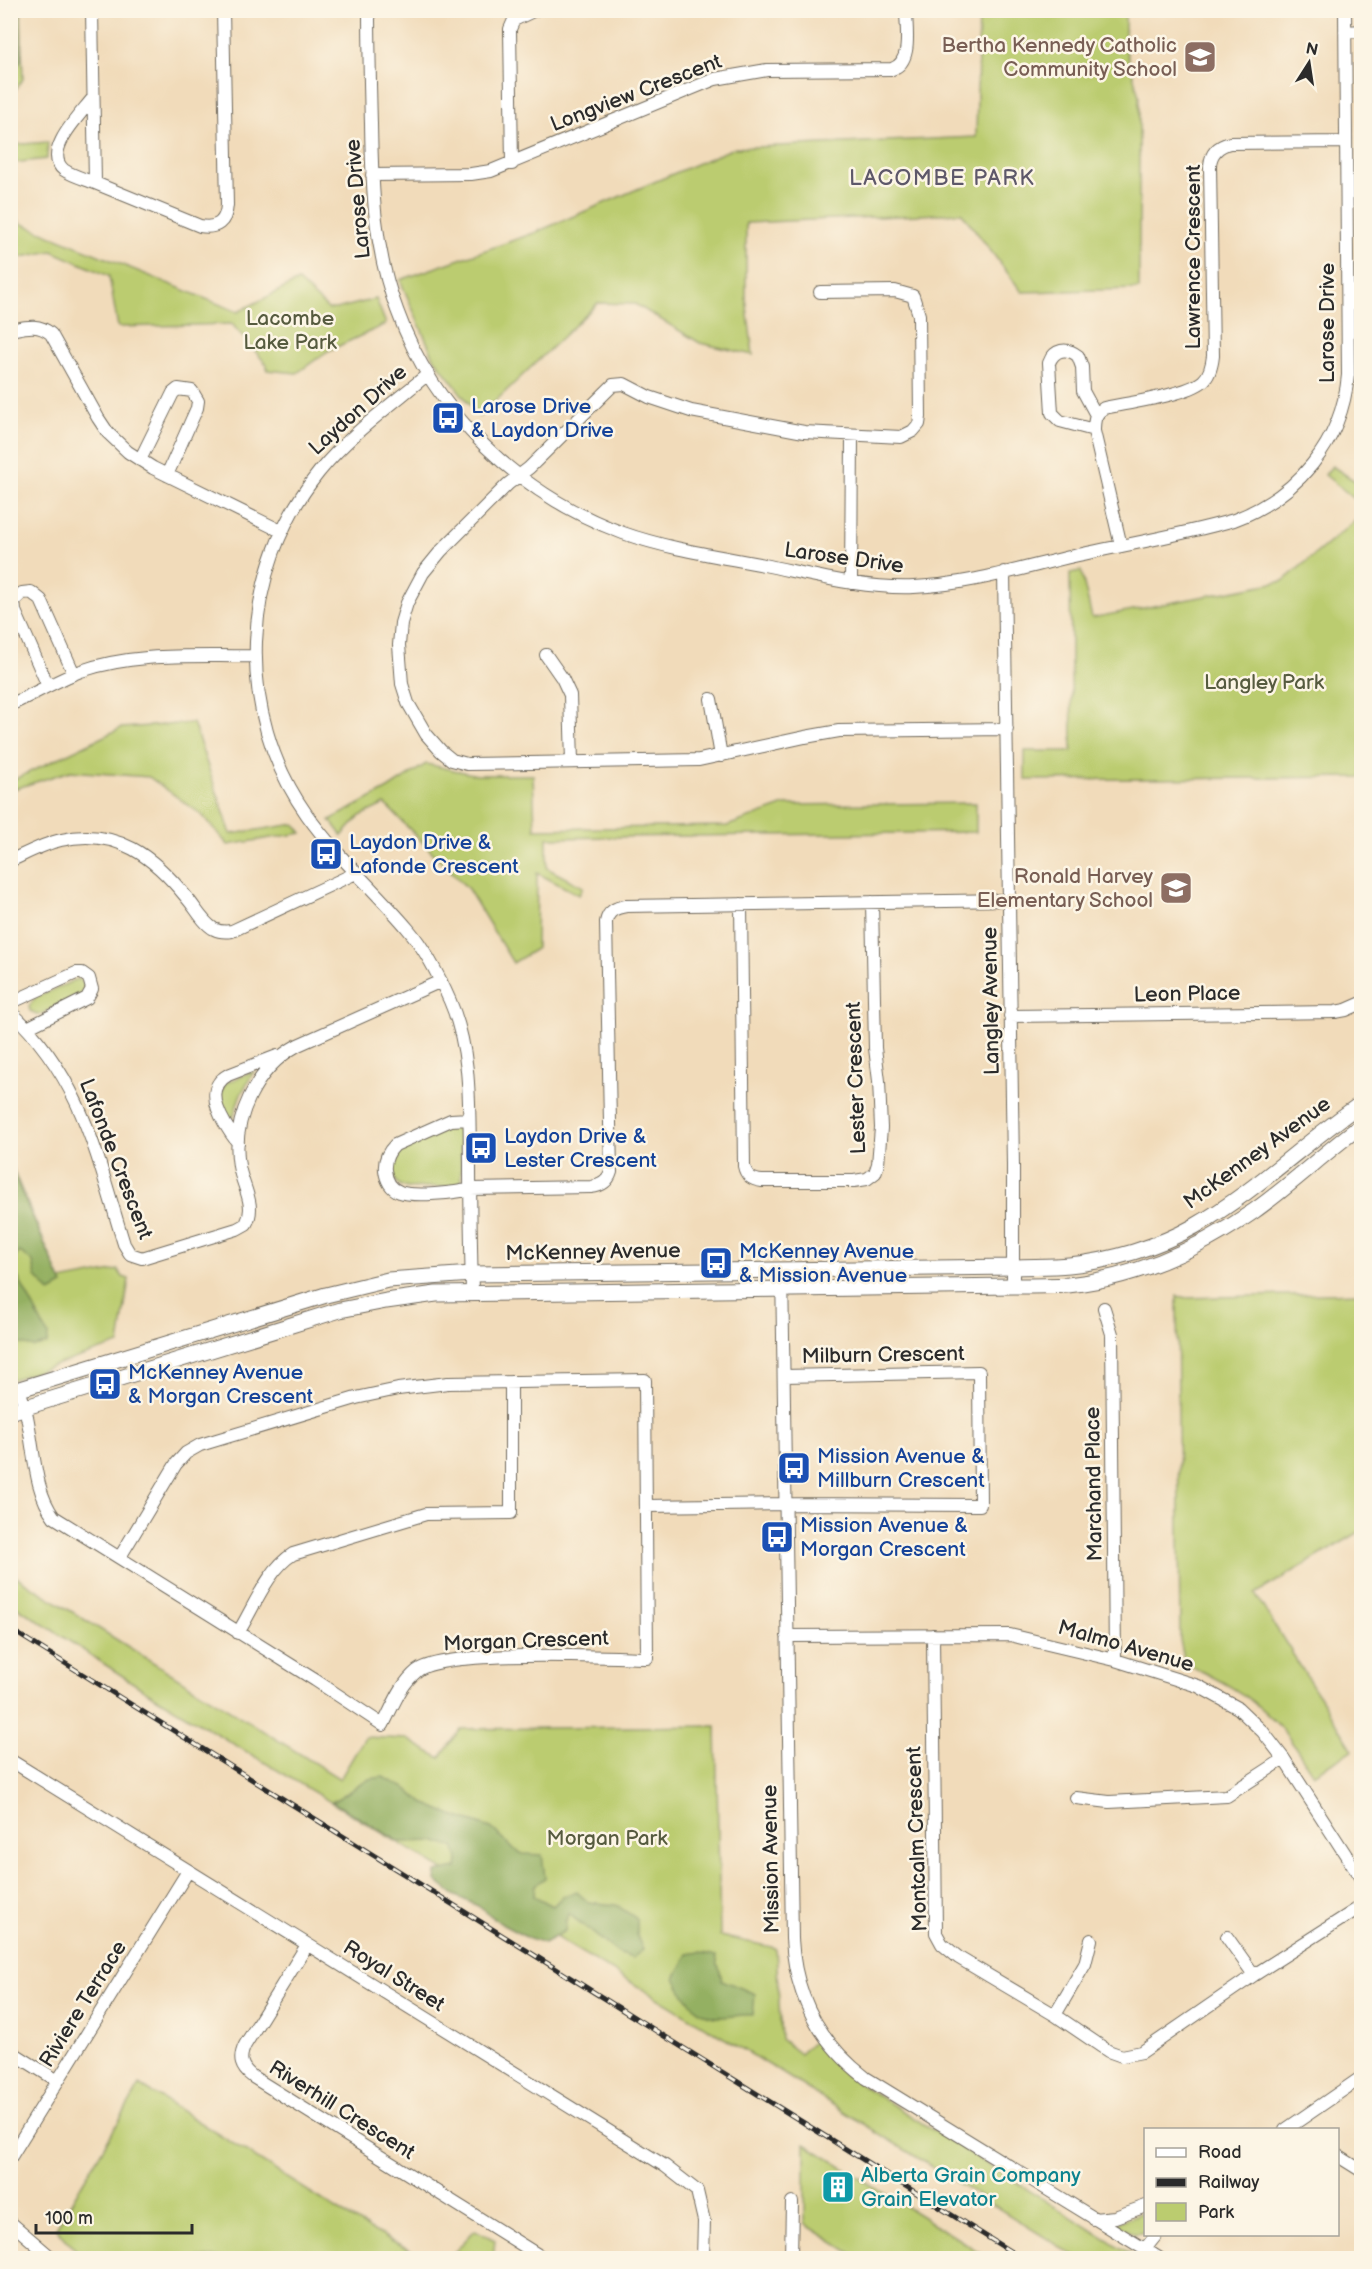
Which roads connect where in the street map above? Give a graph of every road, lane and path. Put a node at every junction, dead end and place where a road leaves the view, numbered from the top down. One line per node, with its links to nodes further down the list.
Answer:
1 (92, 10): 9 (street)
2 (223, 10): 13 (street)
3 (369, 10): 12 (street, Larose Drive)
4 (535, 10): 11 (street)
5 (906, 10): 11 (street, Longview Crescent)
6 (1345, 10): 8 (street, Larose Drive)
7 (1362, 31): 8 (street)
8 (1345, 32): 10 (street, Larose Drive)
9 (93, 98): 13 (street); 13 (street)
10 (1346, 142): 17 (street, Lawrence Crescent); 24 (street, Larose Drive)
11 (512, 164): 12 (street, Longview Crescent)
12 (372, 175): 16 (street, Larose Drive)
13 (95, 183)
14 (820, 292): 19 (street)
15 (10, 330): 20 (street)
16 (428, 374): 22 (street, Larose Drive); 23 (street, Laydon Drive)
17 (1096, 415): 18 (street); 18 (street)
18 (1094, 430): 24 (street)
19 (852, 436): 22 (street); 26 (street)
20 (140, 460): 21 (street); 21 (street)
21 (167, 475): 23 (street)
22 (519, 475): 26 (street, Larose Drive); 35 (street)
23 (281, 531): 28 (street, Laydon Drive)
24 (1121, 546): 25 (street, Larose Drive)
25 (1004, 572): 26 (street, Larose Drive); 33 (street, Langley Avenue)
26 (851, 583)
27 (546, 655): 35 (street)
28 (255, 656): 29 (street); 37 (street, Laydon Drive)
29 (74, 674): 30 (street); 30 (street)
30 (48, 686): 32 (street)
31 (711, 699): 34 (street)
32 (10, 705)
33 (1007, 729): 34 (street); 38 (street, Langley Avenue)
34 (721, 756): 35 (street)
35 (572, 762)
36 (10, 861): 37 (street)
37 (356, 873): 41 (street, Laydon Drive)
38 (1009, 900): 39 (street); 45 (street, Langley Avenue)
39 (872, 902): 40 (street); 40 (street, Lester Crescent)
40 (741, 904): 52 (street)
41 (441, 981): 47 (street, Lafonde Crescent); 49 (street, Laydon Drive)
42 (10, 1003): 46 (street)
43 (1362, 1003): 45 (street, Leon Place)
44 (10, 1011): 46 (street, Lafonde Crescent)
45 (1010, 1016): 53 (street, Langley Avenue)
46 (27, 1028): 51 (street, Lafonde Crescent)
47 (284, 1053): 51 (street, Lafonde Crescent); 51 (street, Lafonde Crescent)
48 (1362, 1103): 53 (main road, McKenney Avenue)
49 (469, 1119): 52 (street, Laydon Drive); 52 (street)
50 (1362, 1125): 56 (main road, McKenney Avenue)
51 (238, 1143)
52 (470, 1189): 55 (street, Laydon Drive)
53 (1014, 1267): 54 (main road, McKenney Avenue); 56 (street, Langley Avenue)
54 (782, 1270): 55 (main road, McKenney Avenue); 57 (street, Mission Avenue)
55 (472, 1274): 58 (street, Laydon Drive); 62 (main road, McKenney Avenue)
56 (1013, 1286): 57 (main road, McKenney Avenue)
57 (783, 1289): 58 (main road, McKenney Avenue); 60 (street, Mission Avenue)
58 (472, 1293): 63 (main road, McKenney Avenue)
59 (1104, 1308): 71 (street, Marchand Place)
60 (784, 1376): 65 (street, Mission Avenue); 65 (street, Milburn Crescent)
61 (511, 1382): 66 (street, Morgan Crescent); 67 (street, Morgan Crescent); 68 (street)
62 (15, 1391): 63 (street, Morgan Crescent)
63 (26, 1407): 64 (main road, McKenney Avenue); 67 (street, Morgan Crescent)
64 (10, 1412)
65 (785, 1504): 66 (street); 70 (street, Mission Avenue)
66 (646, 1506): 68 (street, Morgan Crescent)
67 (120, 1557): 68 (street, Morgan Crescent)
68 (238, 1633)
69 (933, 1635): 70 (street, Malmo Avenue); 71 (street, Malmo Avenue); 82 (street, Montcalm Crescent)
70 (787, 1636): 92 (street, Mission Avenue)
71 (1115, 1660): 72 (street, Malmo Avenue)
72 (1284, 1759): 74 (street); 76 (street, Malmo Avenue)
73 (10, 1760): 75 (street, Royal Street)
74 (1076, 1798)
75 (188, 1871): 80 (street, Royal Street); 85 (street, Riviere Terrace)
76 (1362, 1880)
77 (1362, 1906): 81 (street, Montcalm Crescent)
78 (1227, 1937): 81 (street)
79 (1091, 1940): 82 (street)
80 (307, 1945): 97 (street, Riverhill Crescent); 98 (street, Royal Street)
81 (1254, 1975): 82 (street, Montcalm Crescent)
82 (1055, 2015)
83 (10, 2051): 85 (street)
84 (1362, 2078): 86 (street)
85 (58, 2081): 88 (street, Riviere Terrace)
86 (1294, 2127)
87 (1339, 2157): 89 (street)
88 (10, 2158)
89 (1362, 2171)
90 (792, 2202): 99 (street)
91 (1144, 2207): 92 (street)
92 (1094, 2219): 95 (street, Mission Avenue)
93 (10, 2222): 96 (street)
94 (1156, 2236): 95 (street)
95 (1144, 2249): 100 (street, Mission Avenue)
96 (52, 2259)
97 (543, 2259)
98 (703, 2259)
99 (791, 2259)
100 (1160, 2259)

